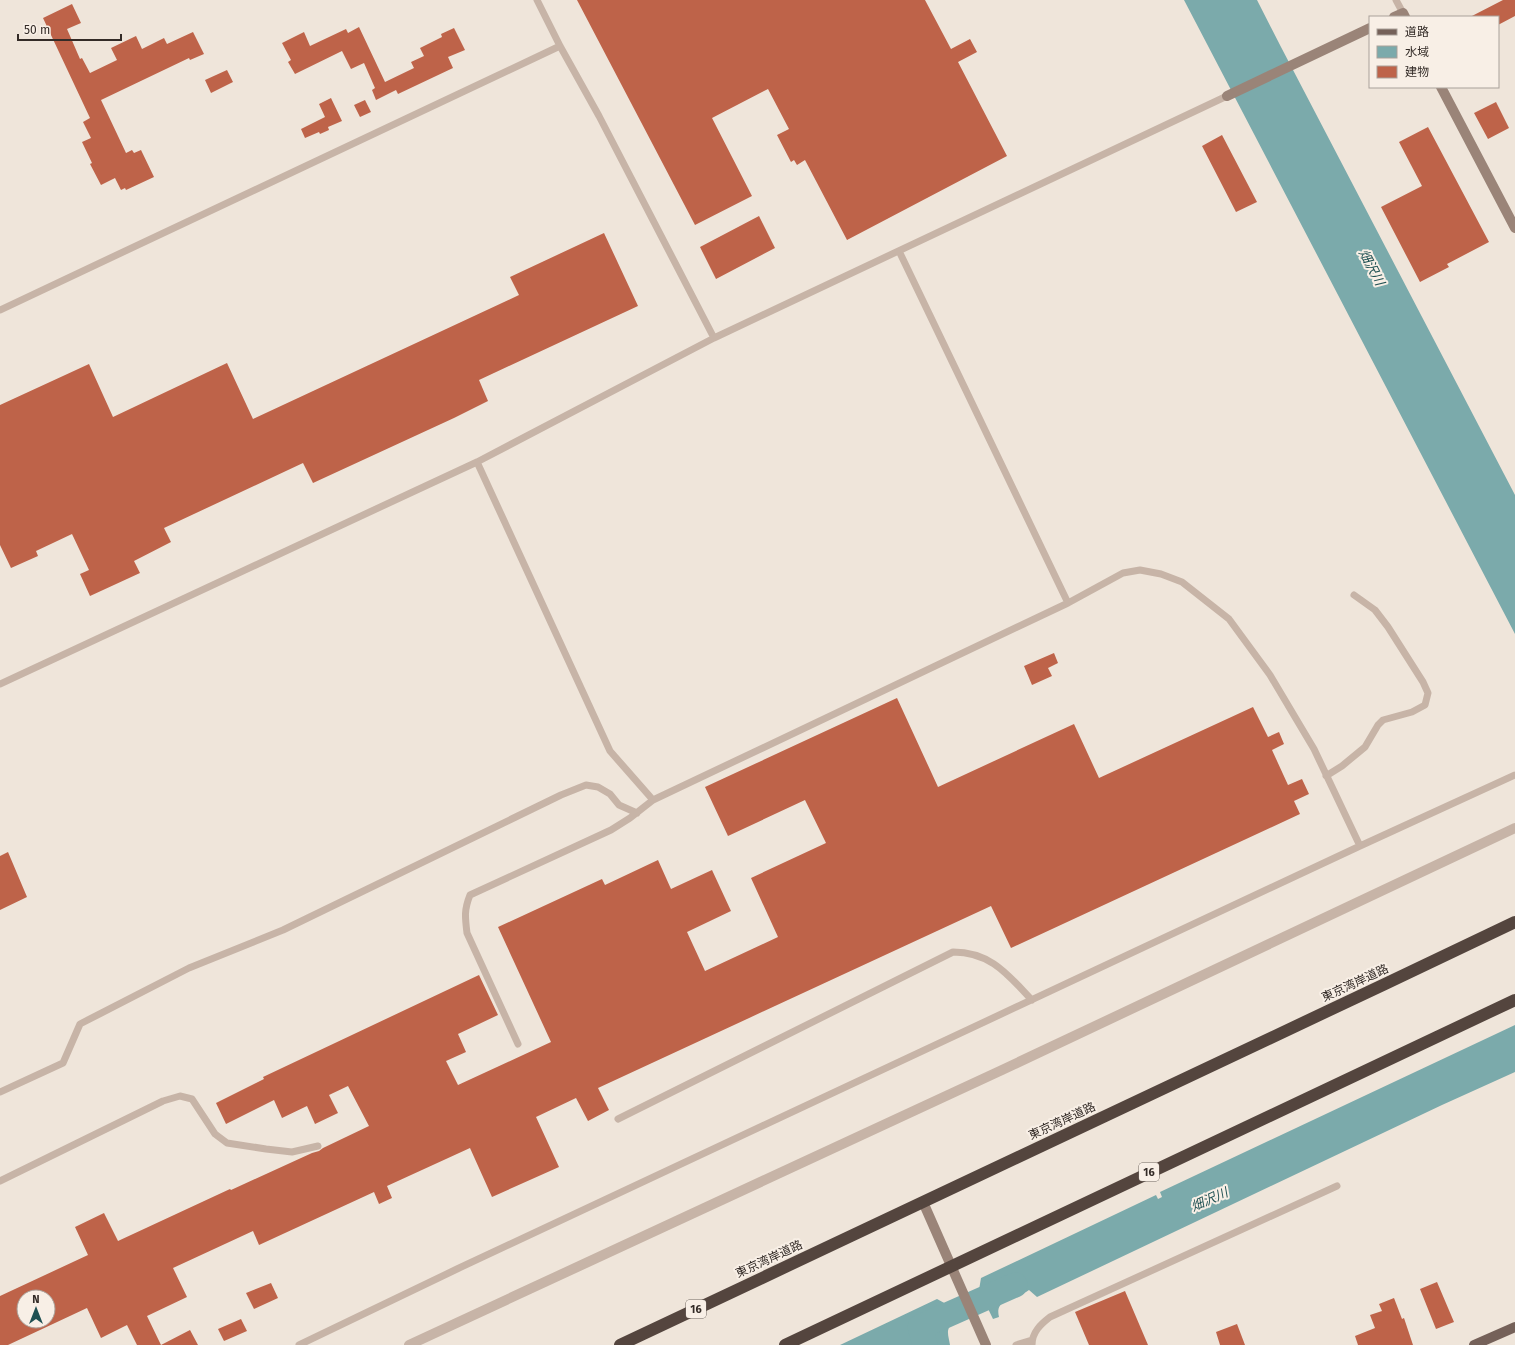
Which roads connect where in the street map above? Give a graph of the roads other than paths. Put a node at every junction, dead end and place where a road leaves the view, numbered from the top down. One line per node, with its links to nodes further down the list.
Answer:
1 (537, 0): 5 (lane)
2 (1396, 0): 3 (lane)
3 (1401, 16)
4 (1369, 28): 7 (street)
5 (560, 46): 10 (lane); 11 (lane)
6 (1442, 88): 8 (street)
7 (1227, 96): 9 (lane)
8 (1515, 228)
9 (899, 251): 11 (lane); 14 (lane)
10 (0, 310)
11 (714, 338): 12 (lane)
12 (477, 462): 15 (lane); 18 (lane)
13 (1354, 595): 17 (lane)
14 (1068, 603): 17 (lane); 18 (lane)
15 (0, 684)
16 (1515, 775): 21 (lane)
17 (1326, 776): 21 (lane)
18 (653, 800): 19 (lane)
19 (637, 813): 25 (lane); 26 (lane)
20 (1515, 828): 36 (street)
21 (1360, 846): 23 (lane)
22 (1515, 922): 31 (highway, 東京湾岸道路 / 16)
23 (1032, 1000): 27 (lane); 35 (lane)
24 (1515, 1000): 32 (highway, 16)
25 (518, 1044)
26 (0, 1092)
27 (618, 1119)
28 (318, 1146): 29 (lane)
29 (0, 1181)
30 (1337, 1186): 34 (lane)
31 (923, 1202): 32 (street); 37 (highway, 東京湾岸道路 / 16)
32 (951, 1266): 38 (highway, 16); 39 (street)
33 (1515, 1327): 41 (main road)
34 (1032, 1343): 40 (lane)
35 (299, 1345)
36 (409, 1345)
37 (620, 1345)
38 (785, 1345)
39 (986, 1345)
40 (1016, 1345)
41 (1474, 1345)

